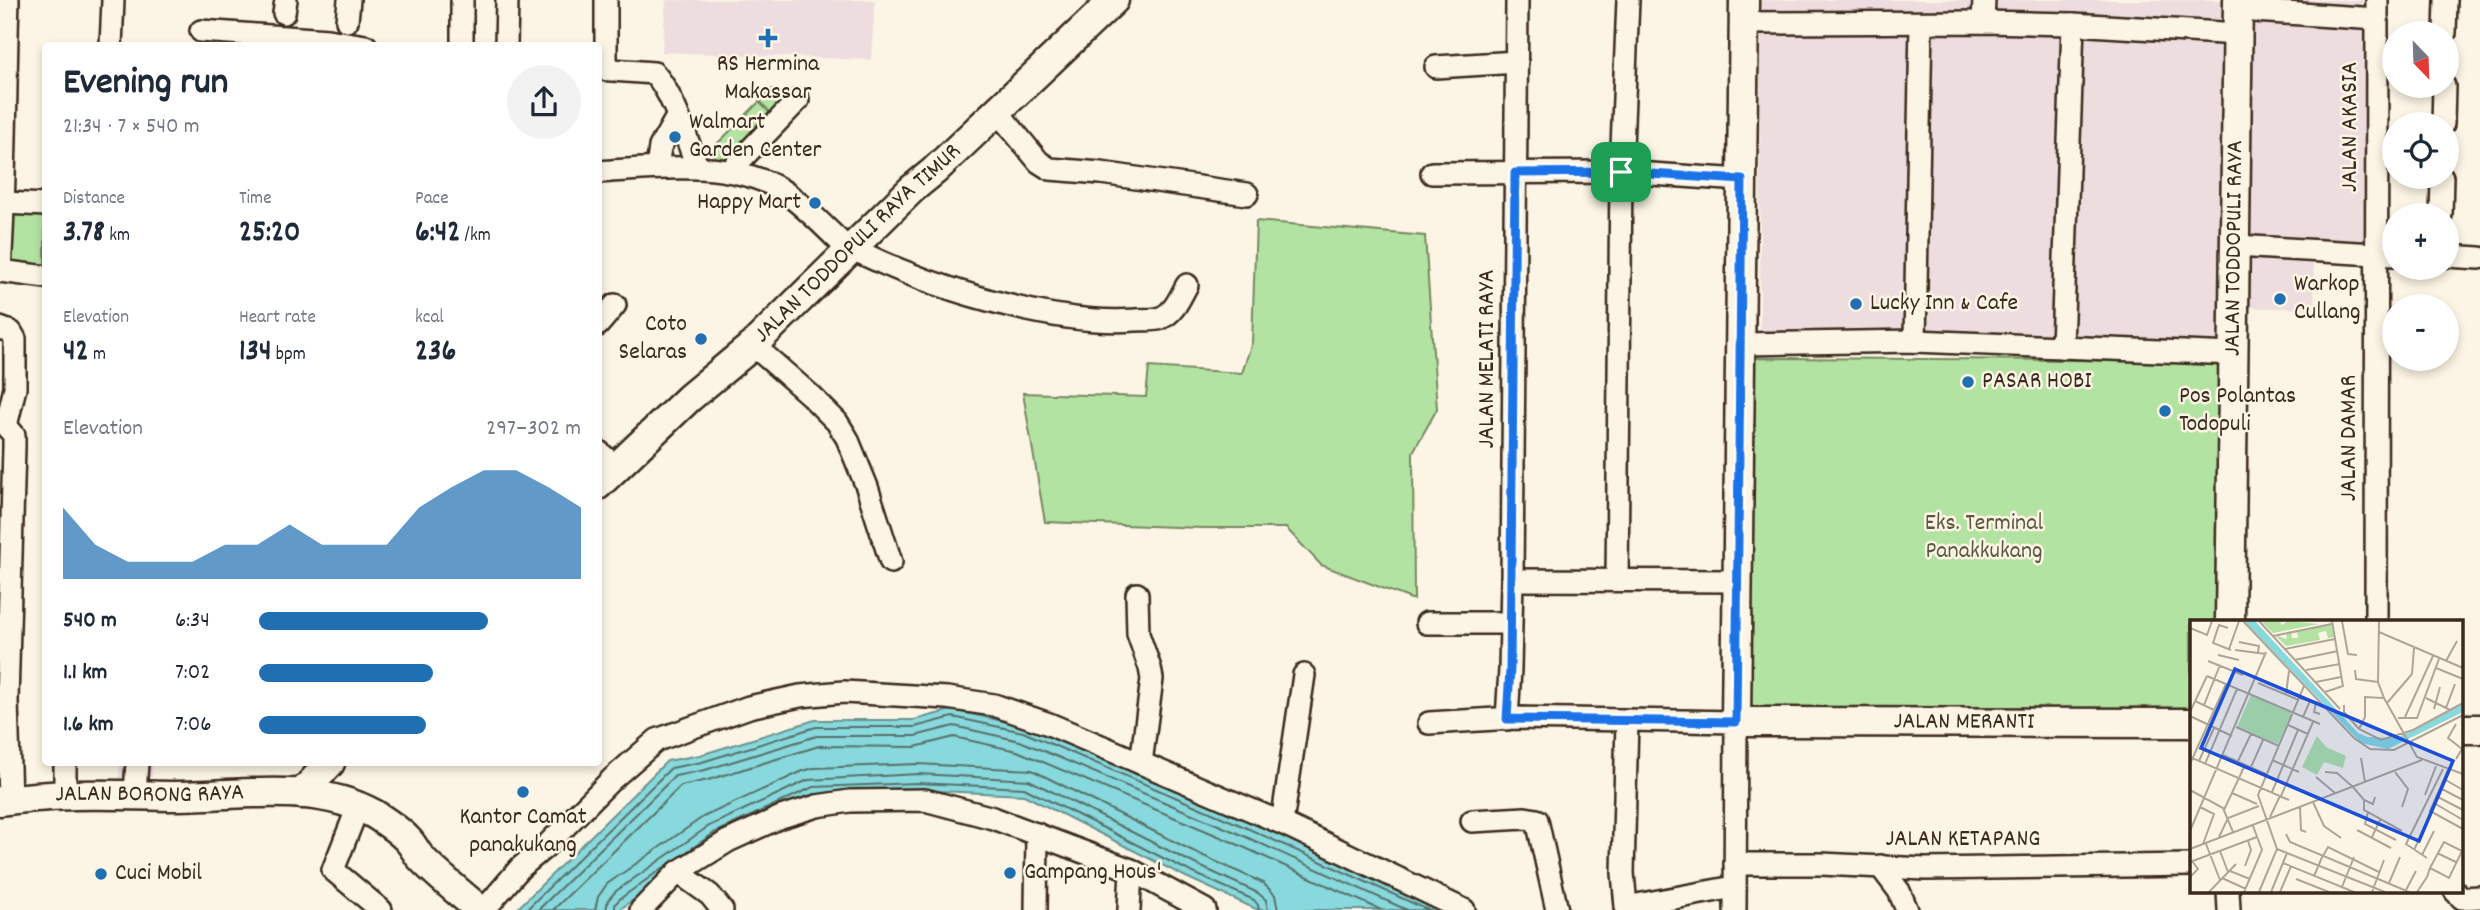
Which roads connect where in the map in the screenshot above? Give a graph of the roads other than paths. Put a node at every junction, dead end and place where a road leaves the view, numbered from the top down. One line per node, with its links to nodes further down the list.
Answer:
1 (8, 0): 32 (street)
2 (113, 0): 21 (street)
3 (349, 0): 16 (street)
4 (462, 0): 23 (street)
5 (507, 0): 24 (street)
6 (606, 0): 27 (street)
7 (1114, 0): 29 (street, JALAN TODDOPULI RAYA TIMUR)
8 (1517, 0): 25 (street, JALAN MELATI RAYA)
9 (1628, 0): 37 (street)
10 (1984, 0): 17 (street)
11 (2446, 0): 15 (street)
12 (2377, 9): 14 (street); 44 (street, JALAN AKASIA)
13 (1744, 12): 18 (street); 41 (street)
14 (2238, 15): 19 (street); 46 (street, JALAN TODDOPULI RAYA)
15 (2445, 21)
16 (348, 22)
17 (1983, 22): 18 (street); 19 (street)
18 (1921, 23): 58 (street)
19 (2073, 24): 61 (street)
20 (201, 31): 22 (street)
21 (111, 42)
22 (341, 42)
23 (462, 42)
24 (506, 42)
25 (1517, 62): 26 (street); 39 (street, JALAN MELATI RAYA)
26 (1436, 67)
27 (602, 69): 30 (street)
28 (798, 100): 31 (street)
29 (997, 111): 42 (street); 47 (street, JALAN TODDOPULI RAYA TIMUR)
30 (677, 117): 33 (street); 34 (street)
31 (756, 144): 35 (street); 40 (street)
32 (1, 162): 43 (street)
33 (657, 168): 34 (street); 36 (street)
34 (698, 168): 35 (street)
35 (730, 171): 40 (street)
36 (602, 172)
37 (1621, 172): 39 (street); 41 (street); 68 (street)
38 (1432, 173): 39 (street)
39 (1515, 173): 67 (street, JALAN MELATI RAYA)
40 (760, 178): 47 (street)
41 (1742, 180): 59 (street)
42 (1247, 194)
43 (4, 203): 45 (street); 51 (street)
44 (2383, 203)
45 (42, 205)
46 (2235, 246): 48 (street); 62 (street, JALAN TODDOPULI RAYA)
47 (850, 249): 54 (street); 60 (street, JALAN TODDOPULI RAYA TIMUR)
48 (2382, 254)
49 (2459, 257): 50 (street)
50 (2480, 258)
51 (0, 270): 52 (street)
52 (42, 276)
53 (2384, 280): 73 (street, JALAN DAMAR)
54 (1187, 285)
55 (615, 305): 56 (street)
56 (602, 320)
57 (6, 330): 63 (street)
58 (1915, 341): 59 (street); 61 (street)
59 (1741, 344): 69 (street)
60 (752, 345): 64 (street, JALAN TODDOPULI RAYA TIMUR); 66 (street)
61 (2062, 347): 62 (street)
62 (2234, 354): 72 (street, JALAN TODDOPULI RAYA)
63 (3, 426): 65 (street)
64 (604, 468)
65 (7, 510): 71 (street)
66 (891, 562)
67 (1512, 580): 68 (street); 74 (street, JALAN MELATI RAYA)
68 (1617, 580): 69 (street)
69 (1738, 581): 80 (street)
70 (1138, 594): 85 (street)
71 (6, 601): 77 (street)
72 (2230, 620)
73 (2376, 620)
74 (1510, 623): 75 (street); 78 (street, JALAN MELATI RAYA)
75 (1427, 624)
76 (1304, 675): 96 (street)
77 (4, 700): 93 (street)
78 (1507, 719): 79 (street); 81 (street)
79 (1627, 722): 80 (street); 106 (street)
80 (1736, 722): 82 (street, JALAN MERANTI); 98 (street)
81 (1429, 723)
82 (2190, 723)
83 (2462, 729): 84 (street)
84 (2480, 729)
85 (1141, 763): 96 (street); 105 (street)
86 (65, 766): 90 (street)
87 (124, 766): 91 (street)
88 (136, 766): 91 (street)
89 (327, 766): 92 (street)
90 (65, 794): 91 (street, JALAN BORONG RAYA); 93 (street, JALAN BORONG RAYA)
91 (129, 794): 92 (street, JALAN BORONG RAYA)
92 (300, 794): 94 (street, JALAN BORONG RAYA)
93 (5, 800)
94 (358, 807): 105 (street, JALAN BORONG RAYA); 107 (street)
95 (1472, 821): 114 (street)
96 (1282, 823): 113 (street)
97 (1037, 834): 101 (street); 102 (street); 110 (street)
98 (1735, 864): 100 (street, JALAN KETAPANG); 103 (street)
99 (2190, 865): 100 (street, JALAN KETAPANG)
100 (1880, 866): 116 (street)
101 (1131, 870): 111 (street); 112 (street)
102 (678, 872): 108 (street); 109 (street)
103 (1734, 887): 106 (street); 115 (street)
104 (2228, 892): 117 (street)
105 (486, 909)
106 (1621, 909)
107 (381, 910)
108 (641, 910)
109 (722, 910)
110 (1036, 910)
111 (1129, 910)
112 (1205, 910)
113 (1464, 910)
114 (1557, 910)
115 (1735, 910)
116 (1907, 910)
117 (2229, 910)

